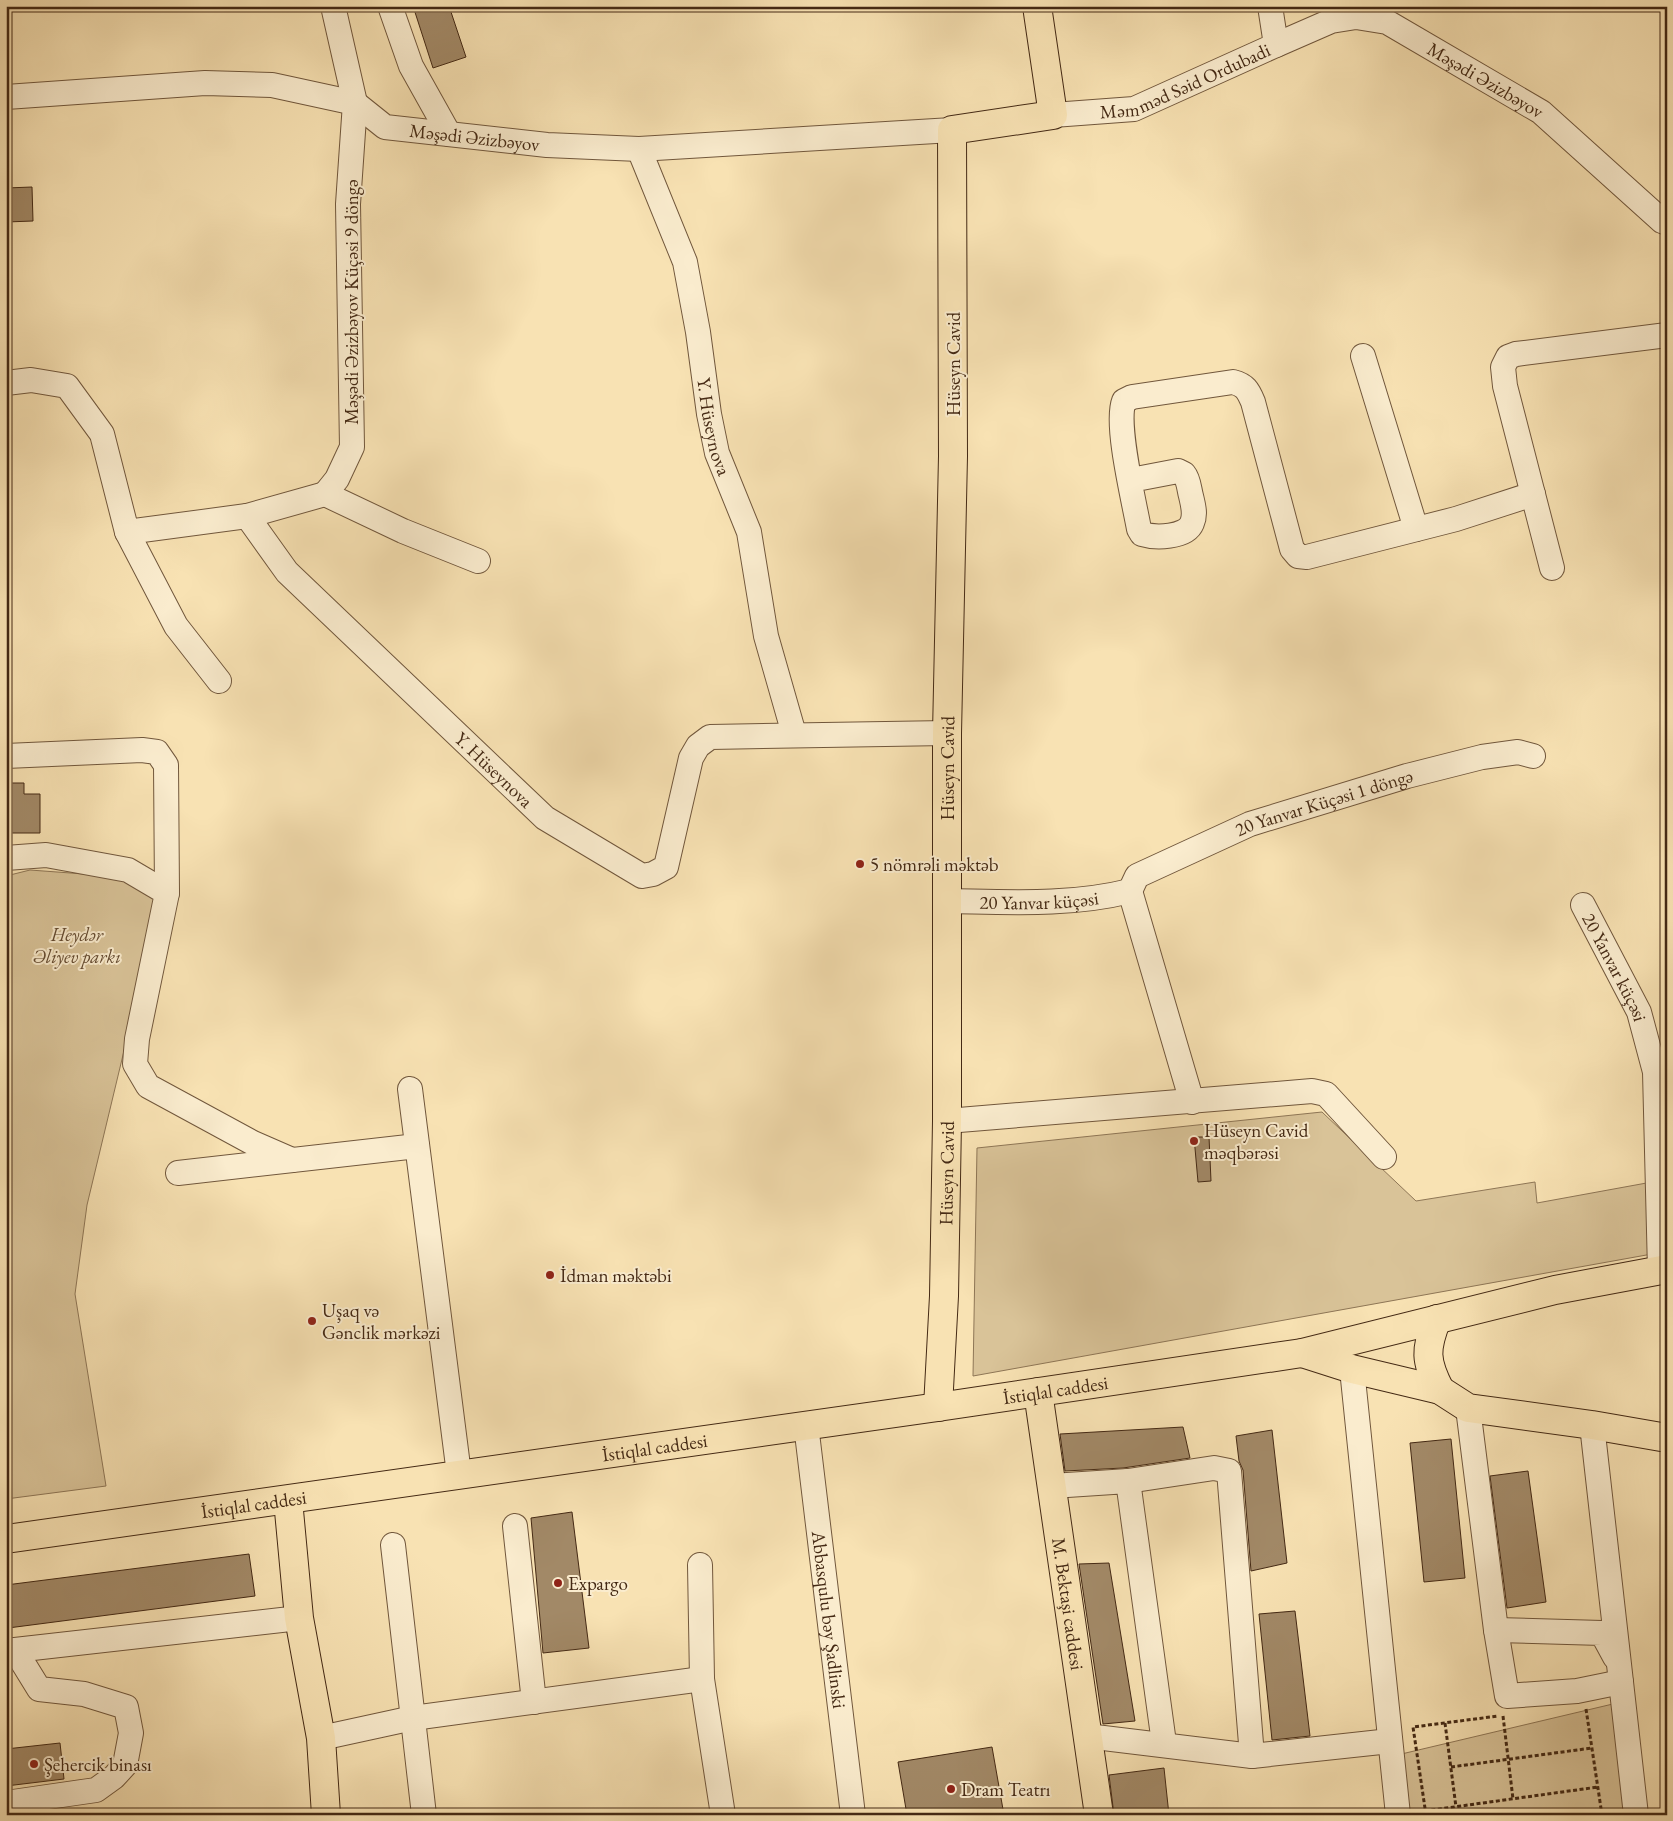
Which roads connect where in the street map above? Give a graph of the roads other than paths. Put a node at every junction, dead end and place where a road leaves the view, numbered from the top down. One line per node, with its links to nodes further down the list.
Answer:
1 (333, 6): 7 (street, Məşədi Əzizbəyov Küçəsi 9 döngə)
2 (390, 6): 10 (street)
3 (1037, 6): 8 (main road)
4 (1270, 6): 5 (street, Məmməd Səid Ordubadi)
5 (1276, 45): 8 (street, Məmməd Səid Ordubadi); 12 (street, Məşədi Əzizbəyov)
6 (6, 97): 7 (street, Məşədi Əzizbəyov)
7 (355, 103): 10 (street, Məşədi Əzizbəyov); 17 (street, Məşədi Əzizbəyov Küçəsi 9 döngə)
8 (1053, 116): 9 (main road)
9 (952, 130): 11 (street, Məşədi Əzizbəyov); 25 (main road, Hüseyn Cavid)
10 (449, 134): 11 (street, Məşədi Əzizbəyov)
11 (639, 149): 26 (street, Y. Hüseynova)
12 (1667, 223)
13 (1667, 335): 18 (street)
14 (1363, 356): 20 (street)
15 (6, 383): 21 (street)
16 (1131, 480): 20 (street)
17 (325, 494): 19 (street); 22 (street)
18 (1533, 494): 20 (street); 23 (street)
19 (247, 516): 21 (street); 26 (street, Y. Hüseynova)
20 (1416, 529)
21 (127, 532): 24 (street)
22 (478, 561)
23 (1552, 568)
24 (219, 681)
25 (946, 733): 26 (street, Y. Hüseynova); 32 (main road, Hüseyn Cavid)
26 (794, 734)
27 (6, 756): 31 (street)
28 (1533, 756): 30 (street, 20 Yanvar Küçəsi 1 döngə)
29 (6, 858): 31 (street)
30 (1130, 891): 32 (street, 20 Yanvar küçəsi); 35 (street)
31 (167, 892): 39 (street)
32 (947, 901): 36 (main road, Hüseyn Cavid)
33 (1583, 905): 41 (street, 20 Yanvar küçəsi)
34 (410, 1089): 37 (street)
35 (1192, 1102): 36 (street); 38 (street)
36 (947, 1122): 47 (main road, Hüseyn Cavid)
37 (417, 1146): 39 (street); 52 (street)
38 (1384, 1157)
39 (292, 1160): 40 (street)
40 (178, 1173)
41 (1663, 1270): 42 (main road, İstiqlal caddesi)
42 (1437, 1319): 43 (main road, İstiqlal caddesi); 45 (main road)
43 (1302, 1353): 44 (main road); 46 (main road, İstiqlal caddesi)
44 (1352, 1369): 45 (main road); 69 (street)
45 (1440, 1390): 48 (main road)
46 (1038, 1392): 47 (main road, İstiqlal caddesi); 54 (main road, M. Bektaşi caddesi)
47 (938, 1408): 49 (main road, İstiqlal caddesi)
48 (1468, 1408): 50 (main road); 61 (street)
49 (806, 1425): 52 (main road, İstiqlal caddesi); 76 (street, Abbasqulu bəy Şadlinski)
50 (1592, 1425): 51 (main road); 63 (street)
51 (1667, 1438)
52 (459, 1474): 55 (main road, İstiqlal caddesi)
53 (1128, 1481): 54 (street); 70 (street); 71 (street)
54 (1052, 1486): 67 (main road, M. Bektaşi caddesi)
55 (288, 1500): 57 (main road, İstiqlal caddesi); 60 (main road)
56 (514, 1526): 65 (street)
57 (6, 1539)
58 (393, 1545): 66 (street)
59 (700, 1565): 64 (street)
60 (299, 1618): 62 (street); 68 (main road)
61 (1496, 1630): 63 (street); 63 (street)
62 (10, 1651): 72 (street)
63 (1619, 1671): 79 (street)
64 (702, 1679): 65 (street); 75 (street)
65 (534, 1702): 66 (street)
66 (413, 1718): 68 (street); 74 (street)
67 (1087, 1736): 70 (street); 77 (main road, M. Bektaşi caddesi)
68 (321, 1738): 73 (main road)
69 (1390, 1741): 71 (street); 78 (street)
70 (1164, 1744): 71 (street)
71 (1252, 1756)
72 (6, 1803)
73 (326, 1815)
74 (424, 1815)
75 (723, 1815)
76 (853, 1815)
77 (1099, 1815)
78 (1398, 1815)
79 (1636, 1815)

